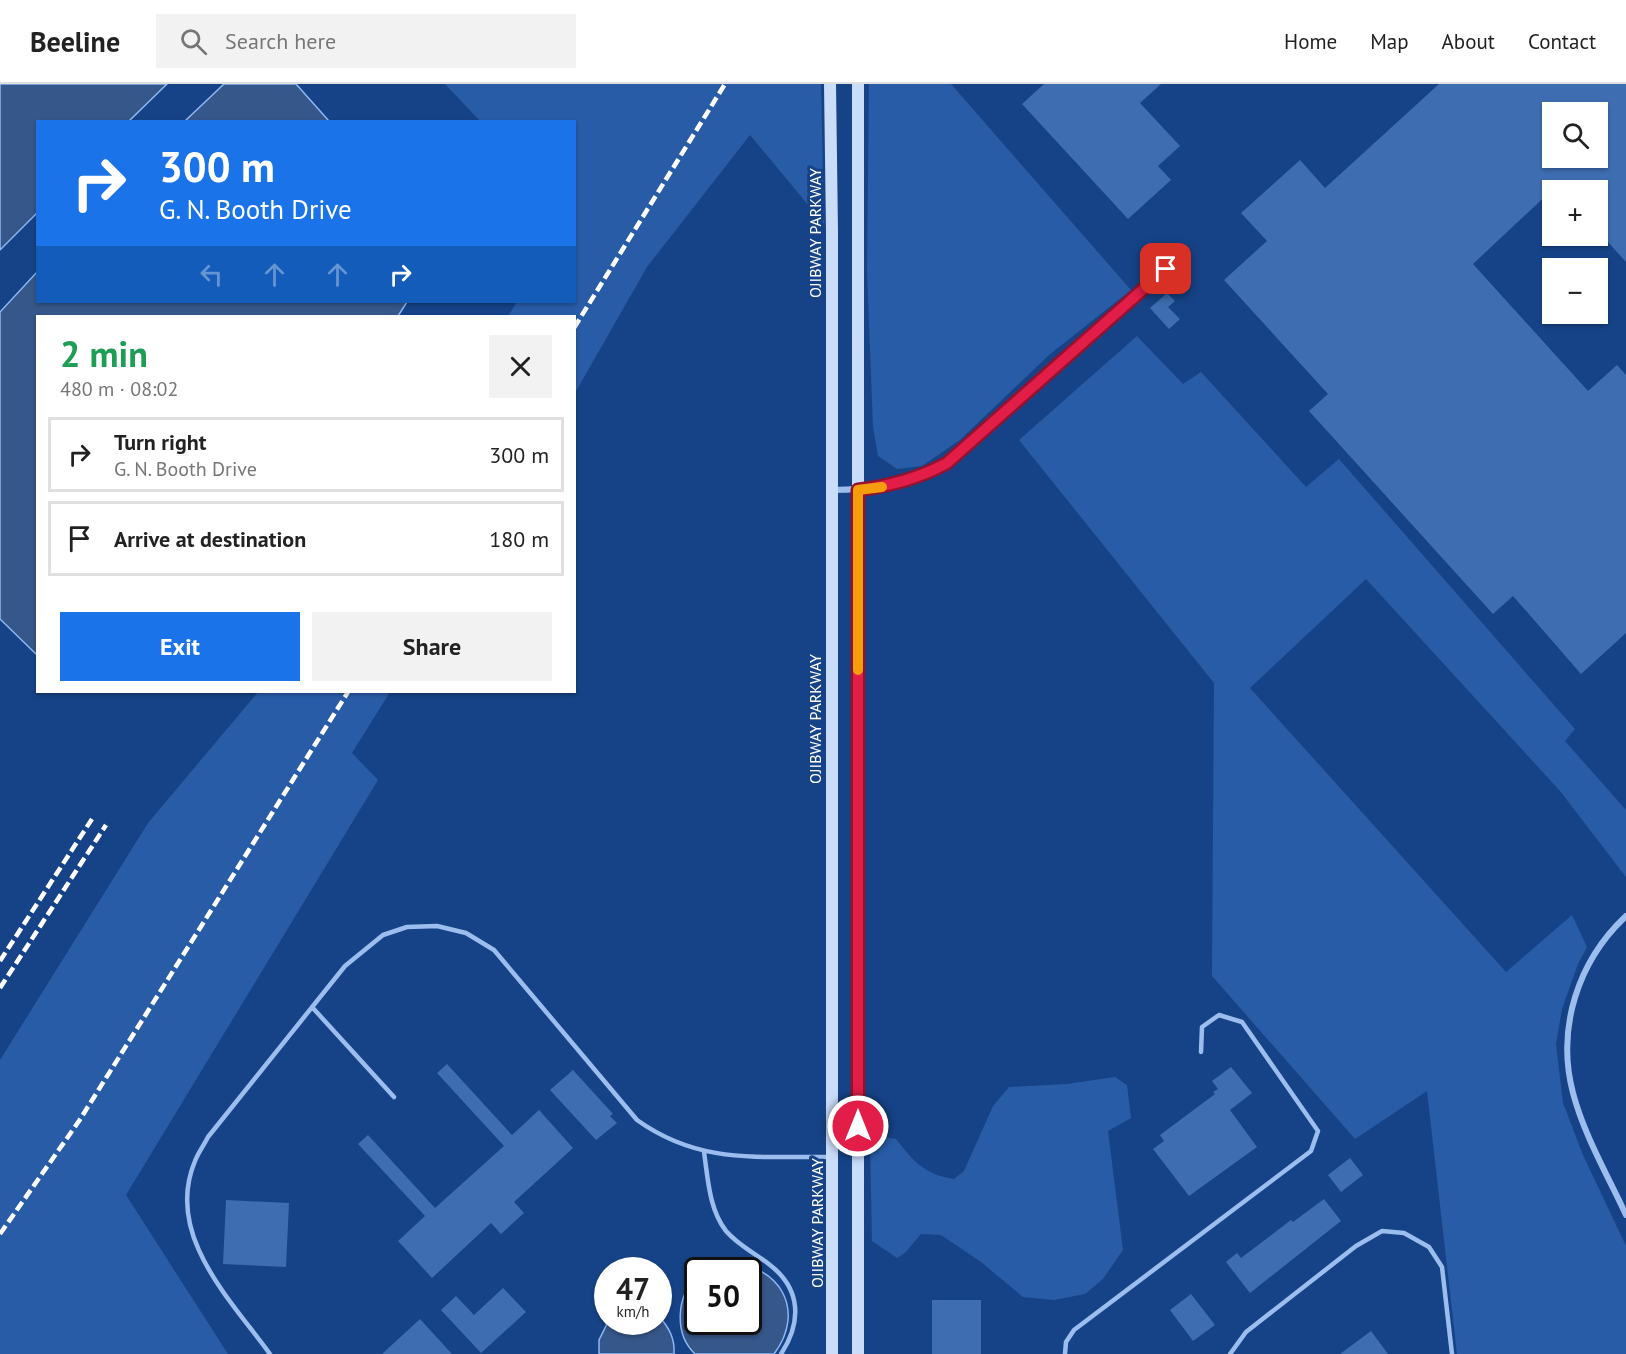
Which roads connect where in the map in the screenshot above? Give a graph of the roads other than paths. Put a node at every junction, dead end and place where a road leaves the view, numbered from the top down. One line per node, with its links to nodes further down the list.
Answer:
1 (830, 84): 4 (main road, OJIBWAY PARKWAY)
2 (858, 84): 5 (main road)
3 (1166, 269): 5 (street)
4 (831, 490): 5 (street); 11 (main road, OJIBWAY PARKWAY)
5 (858, 490): 10 (main road)
6 (1626, 916): 14 (street)
7 (312, 1007): 9 (lane); 12 (lane); 15 (lane)
8 (1202, 1052): 19 (lane)
9 (394, 1097)
10 (858, 1136): 11 (lane); 18 (main road)
11 (833, 1143): 13 (main road, OJIBWAY PARKWAY)
12 (704, 1152): 13 (lane); 16 (lane)
13 (834, 1157): 17 (main road, OJIBWAY PARKWAY)
14 (1626, 1215)
15 (270, 1354)
16 (782, 1354)
17 (832, 1354)
18 (858, 1354)
19 (1065, 1354)
20 (1230, 1354): 21 (lane)
21 (1452, 1354)

